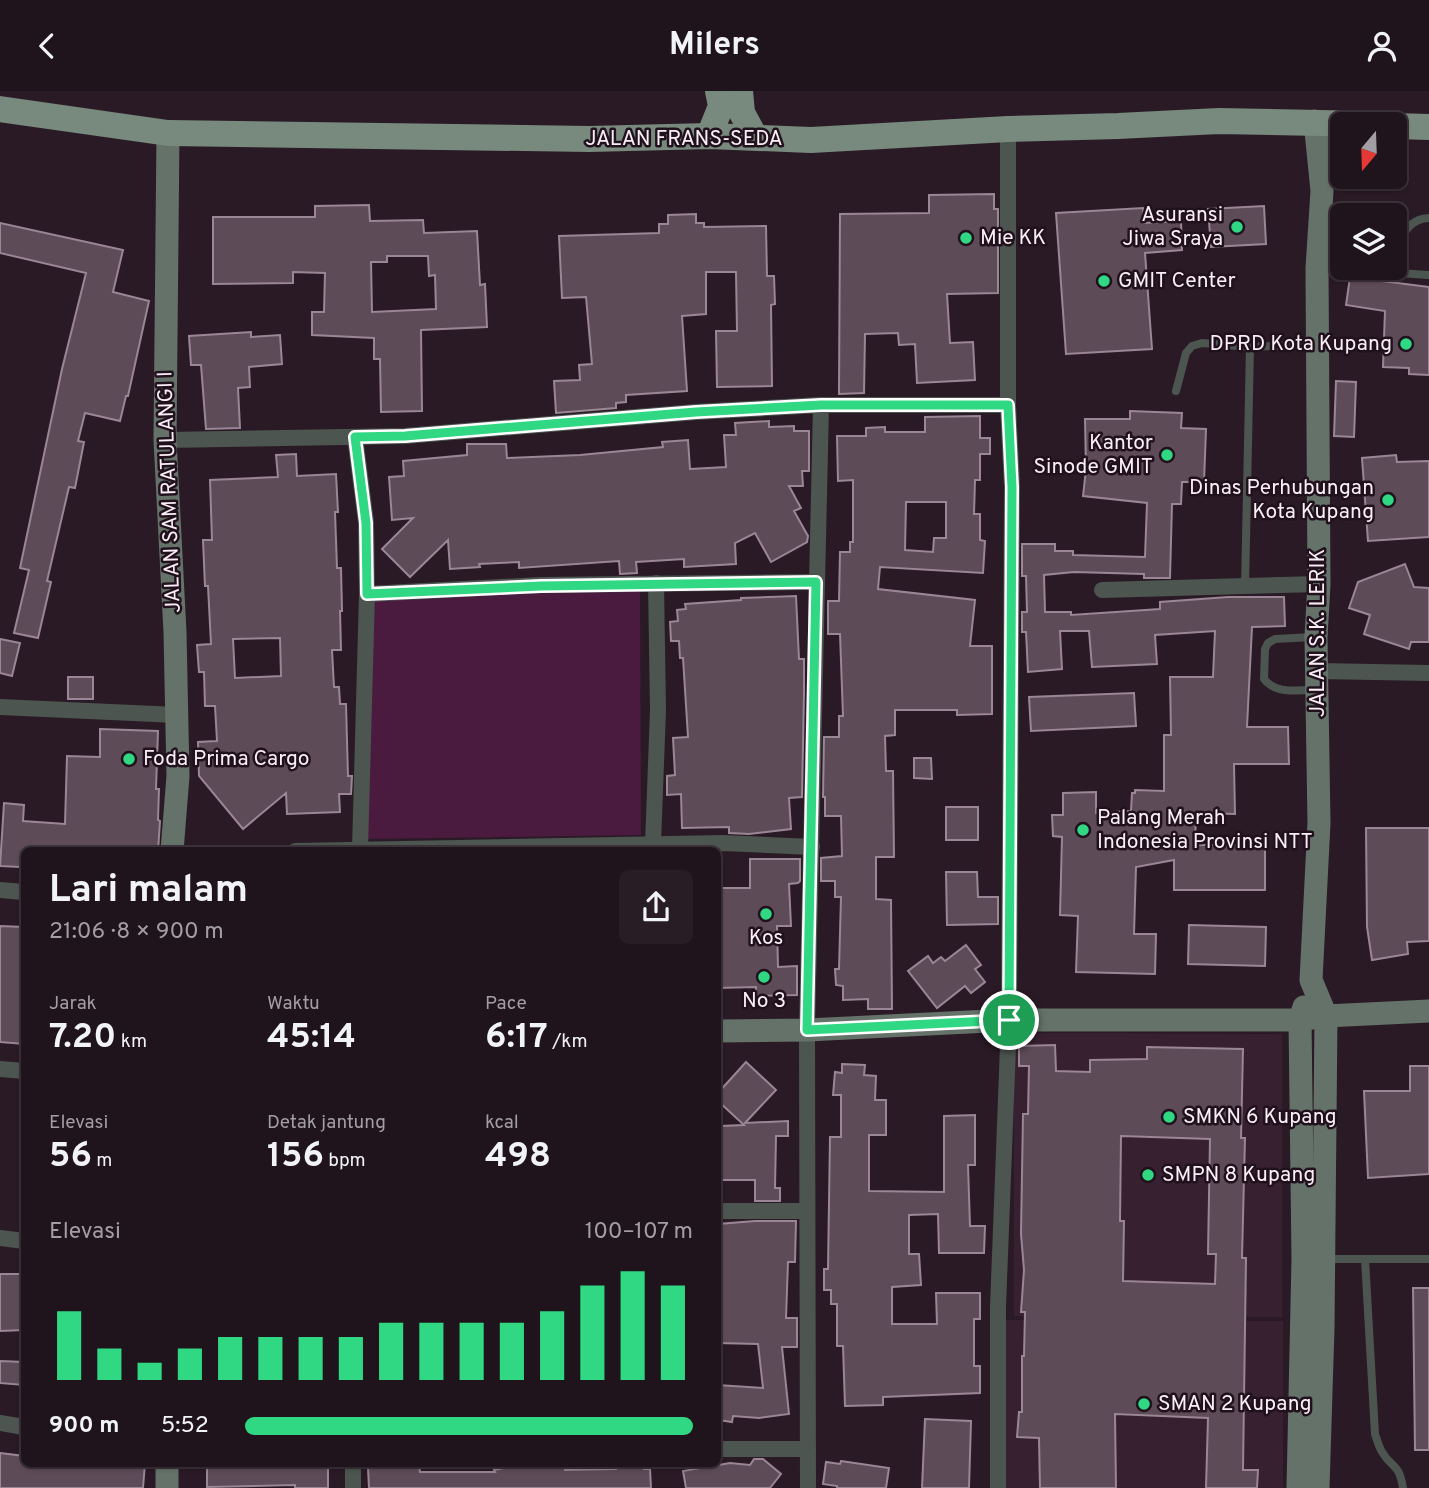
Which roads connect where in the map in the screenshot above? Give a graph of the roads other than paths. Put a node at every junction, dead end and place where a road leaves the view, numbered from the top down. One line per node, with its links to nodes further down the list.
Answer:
1 (718, 91): 10 (main road)
2 (740, 91): 11 (main road)
3 (0, 109): 9 (main road, JALAN FRANS-SEDA)
4 (1315, 121): 5 (main road, JALAN FRANS-SEDA); 8 (main road, JALAN FRANS-SEDA); 14 (main road, JALAN S.K. LERIK)
5 (1330, 122)
6 (1407, 126): 7 (main road)
7 (1429, 127)
8 (1008, 128): 11 (main road, JALAN FRANS-SEDA); 22 (street)
9 (168, 133): 10 (main road, JALAN FRANS-SEDA); 24 (main road, JALAN SAM RATULANGI I)
10 (709, 137): 11 (main road, JALAN FRANS-SEDA)
11 (755, 137)
12 (1429, 218): 13 (lane)
13 (1407, 230)
14 (1317, 268): 15 (lane); 18 (main road, JALAN S.K. LERIK)
15 (1330, 268)
16 (1407, 272): 17 (lane)
17 (1429, 275)
18 (1317, 344): 19 (lane); 27 (main road, JALAN S.K. LERIK)
19 (1250, 347): 20 (lane); 28 (lane)
20 (1176, 391)
21 (821, 405): 22 (street); 23 (street); 25 (street)
22 (1008, 405): 46 (street)
23 (355, 437): 24 (street); 30 (street)
24 (165, 440): 35 (main road, JALAN SAM RATULANGI I)
25 (816, 582): 26 (street); 40 (street)
26 (656, 583): 30 (street); 36 (street)
27 (1319, 584): 28 (street); 31 (main road, JALAN S.K. LERIK)
28 (1245, 587): 29 (street)
29 (1102, 590)
30 (367, 594): 38 (street)
31 (1316, 637): 33 (main road, JALAN S.K. LERIK); 33 (lane)
32 (1429, 673): 33 (street)
33 (1318, 680): 43 (main road, JALAN S.K. LERIK)
34 (0, 707): 35 (street)
35 (177, 715): 37 (main road, JALAN SAM RATULANGI I)
36 (653, 844): 39 (street); 40 (street)
37 (172, 847)
38 (360, 847)
39 (477, 847)
40 (812, 847): 48 (street)
41 (0, 890): 42 (street)
42 (21, 892)
43 (1311, 980): 45 (main road, JALAN S.K. LERIK); 47 (main road)
44 (1429, 1011): 45 (main road)
45 (1325, 1016): 47 (main road); 56 (main road)
46 (1009, 1020): 47 (main road); 48 (main road); 69 (street)
47 (1300, 1020): 56 (main road)
48 (807, 1030): 49 (main road); 53 (street)
49 (721, 1031)
50 (0, 1069): 51 (street)
51 (21, 1070)
52 (721, 1211): 53 (street)
53 (807, 1211): 63 (street)
54 (0, 1238): 55 (street)
55 (21, 1241)
56 (1313, 1259): 57 (lane); 59 (main road)
57 (1365, 1259): 58 (lane); 72 (lane)
58 (1429, 1259)
59 (1310, 1392): 70 (main road); 71 (main road)
60 (0, 1423): 61 (street)
61 (21, 1426)
62 (721, 1449): 63 (street)
63 (808, 1449): 68 (street)
64 (167, 1467): 66 (main road)
65 (353, 1467): 67 (street)
66 (167, 1488)
67 (353, 1488)
68 (808, 1488)
69 (998, 1488)
70 (1298, 1488)
71 (1318, 1488)
72 (1403, 1488)

